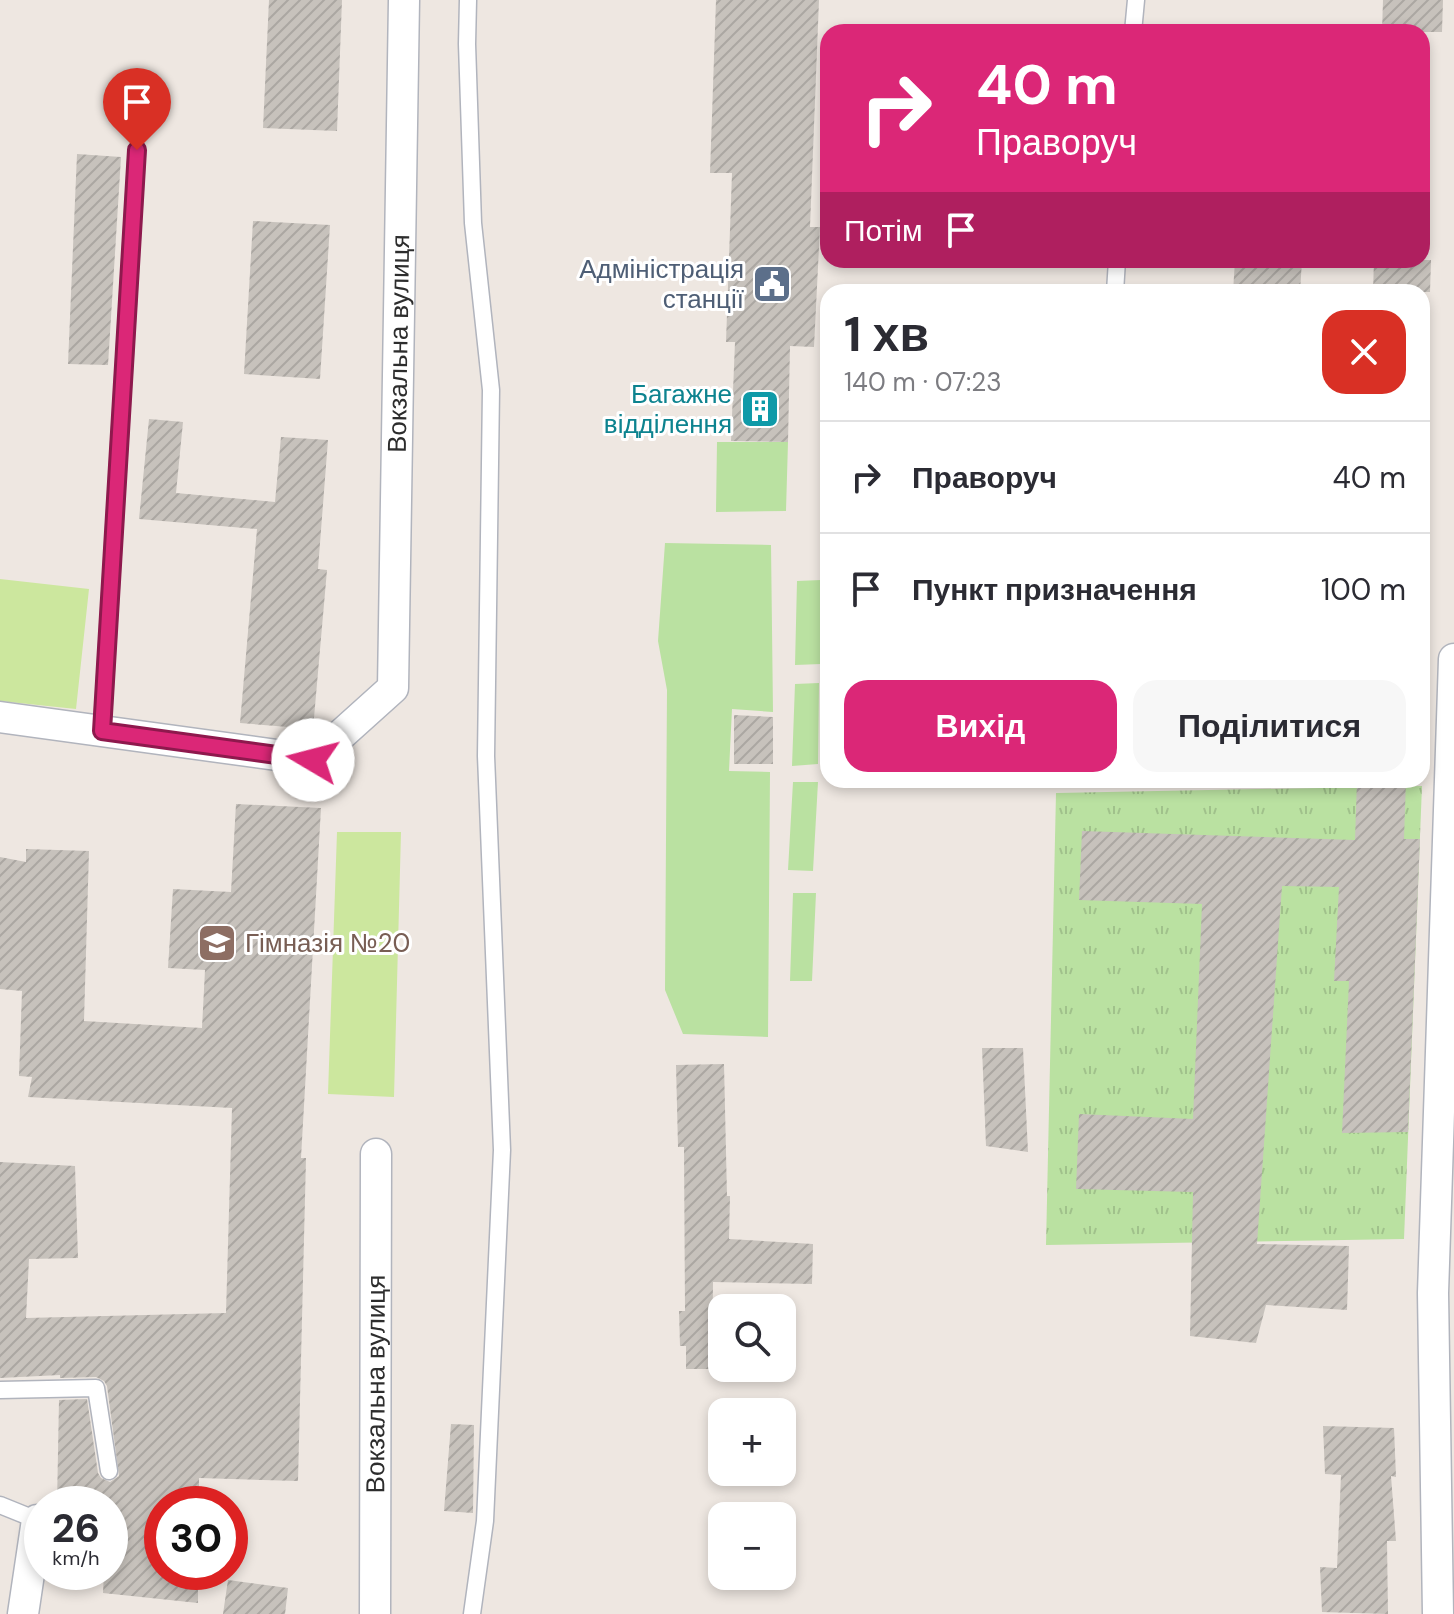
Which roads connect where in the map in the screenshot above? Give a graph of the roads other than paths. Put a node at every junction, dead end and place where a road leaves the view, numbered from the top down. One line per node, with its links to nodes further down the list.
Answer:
1 (404, 0): 8 (street, Вокзальна вулиця)
2 (468, 0): 18 (lane)
3 (1136, 0): 4 (lane)
4 (1134, 24)
5 (137, 150): 8 (lane)
6 (1454, 659): 15 (street)
7 (0, 717): 8 (street)
8 (102, 731)
9 (376, 1154): 17 (street, Вокзальна вулиця)
10 (0, 1390): 11 (lane)
11 (109, 1471)
12 (0, 1505): 13 (lane)
13 (24, 1515)
14 (27, 1590): 16 (street)
15 (1443, 1596)
16 (23, 1614)
17 (375, 1614)
18 (472, 1614)

